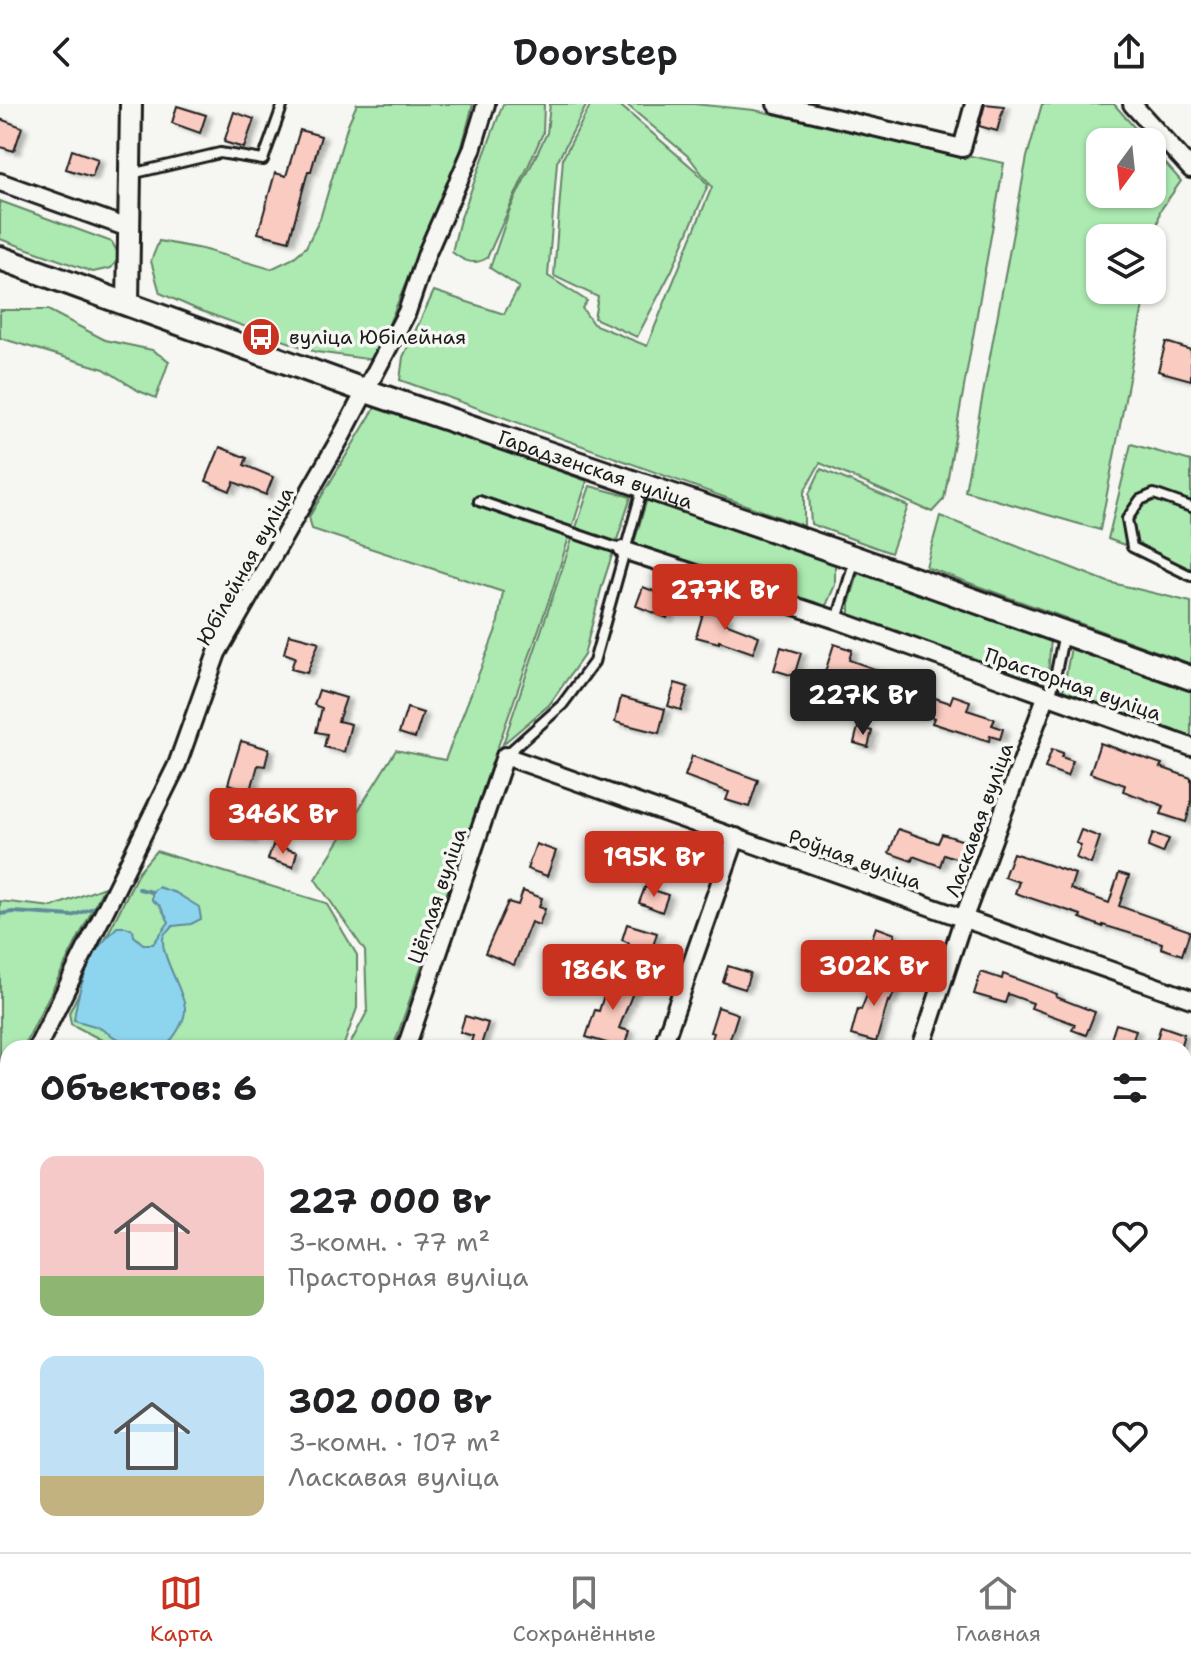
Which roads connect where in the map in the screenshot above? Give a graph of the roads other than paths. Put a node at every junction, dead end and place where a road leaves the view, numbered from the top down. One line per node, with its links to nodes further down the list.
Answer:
1 (131, 104): 8 (street)
2 (283, 104): 8 (lane)
3 (486, 104): 13 (street, Юбілейная вуліца)
4 (776, 104): 5 (street)
5 (974, 104)
6 (1132, 104): 7 (street)
7 (1191, 169)
8 (131, 174): 10 (street)
9 (0, 182): 10 (street)
10 (131, 229): 12 (street)
11 (0, 258): 12 (main road, Гарадзенская вуліца)
12 (128, 305): 13 (main road, Гарадзенская вуліца)
13 (366, 391): 14 (main road, Гарадзенская вуліца); 29 (street, Юбілейная вуліца)
14 (643, 485): 17 (lane); 18 (main road, Гарадзенская вуліца)
15 (479, 501): 17 (lane)
16 (1191, 507): 19 (lane)
17 (623, 550): 20 (street, Прасторная вуліца); 25 (lane)
18 (855, 558): 20 (lane); 21 (main road, Гарадзенская вуліца)
19 (1191, 576)
20 (837, 620): 23 (street, Прасторная вуліца)
21 (1064, 632): 22 (main road, Гарадзенская вуліца); 23 (lane)
22 (1191, 678)
23 (1046, 697): 24 (street, Прасторная вуліца); 27 (street, Ласкавая вуліца)
24 (1191, 747)
25 (505, 756): 26 (street, Роўная вуліца); 30 (street, Цёплая вуліца)
26 (736, 837): 27 (street, Роўная вуліца); 31 (street)
27 (963, 920): 28 (street, Роўная вуліца); 32 (street, Ласкавая вуліца)
28 (1191, 999)
29 (41, 1040)
30 (409, 1040)
31 (665, 1040)
32 (924, 1040)

